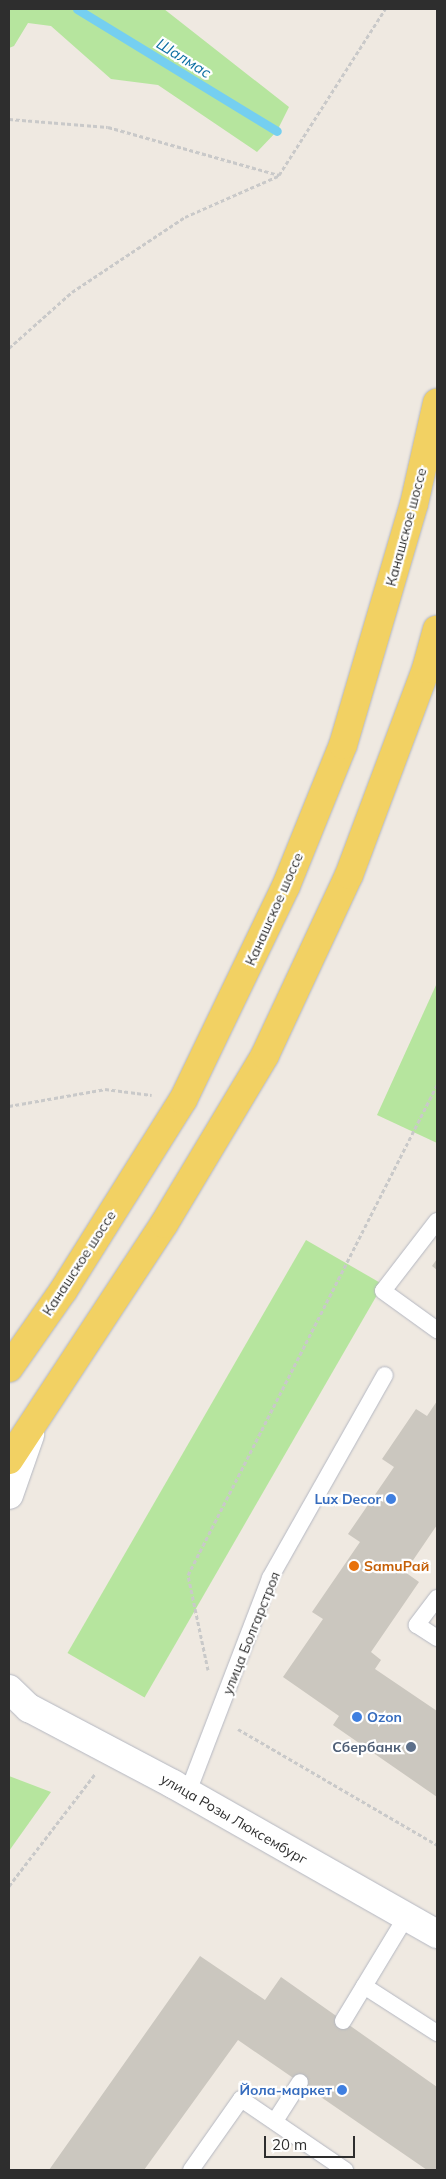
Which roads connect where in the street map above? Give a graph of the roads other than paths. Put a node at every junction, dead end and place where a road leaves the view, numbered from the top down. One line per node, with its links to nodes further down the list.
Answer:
1 (437, 404): 5 (main road, Канашское шоссе)
2 (437, 628): 7 (main road)
3 (437, 1221): 4 (lane)
4 (437, 1330)
5 (9, 1368)
6 (386, 1375): 14 (lane, улица Болгарстроя)
7 (33, 1427): 8 (main road); 9 (street)
8 (9, 1460)
9 (9, 1496)
10 (437, 1598): 11 (lane)
11 (437, 1638)
12 (9, 1689): 13 (street, улица Розы Люксембург)
13 (19, 1709): 14 (street, улица Розы Люксембург)
14 (188, 1792): 15 (street, улица Розы Люксембург)
15 (427, 1924): 16 (lane)
16 (364, 1986): 17 (lane); 18 (lane)
17 (343, 2021)
18 (437, 2032)
19 (300, 2082): 20 (lane)
20 (275, 2120): 21 (lane); 22 (lane)
21 (191, 2170)
22 (345, 2170)

